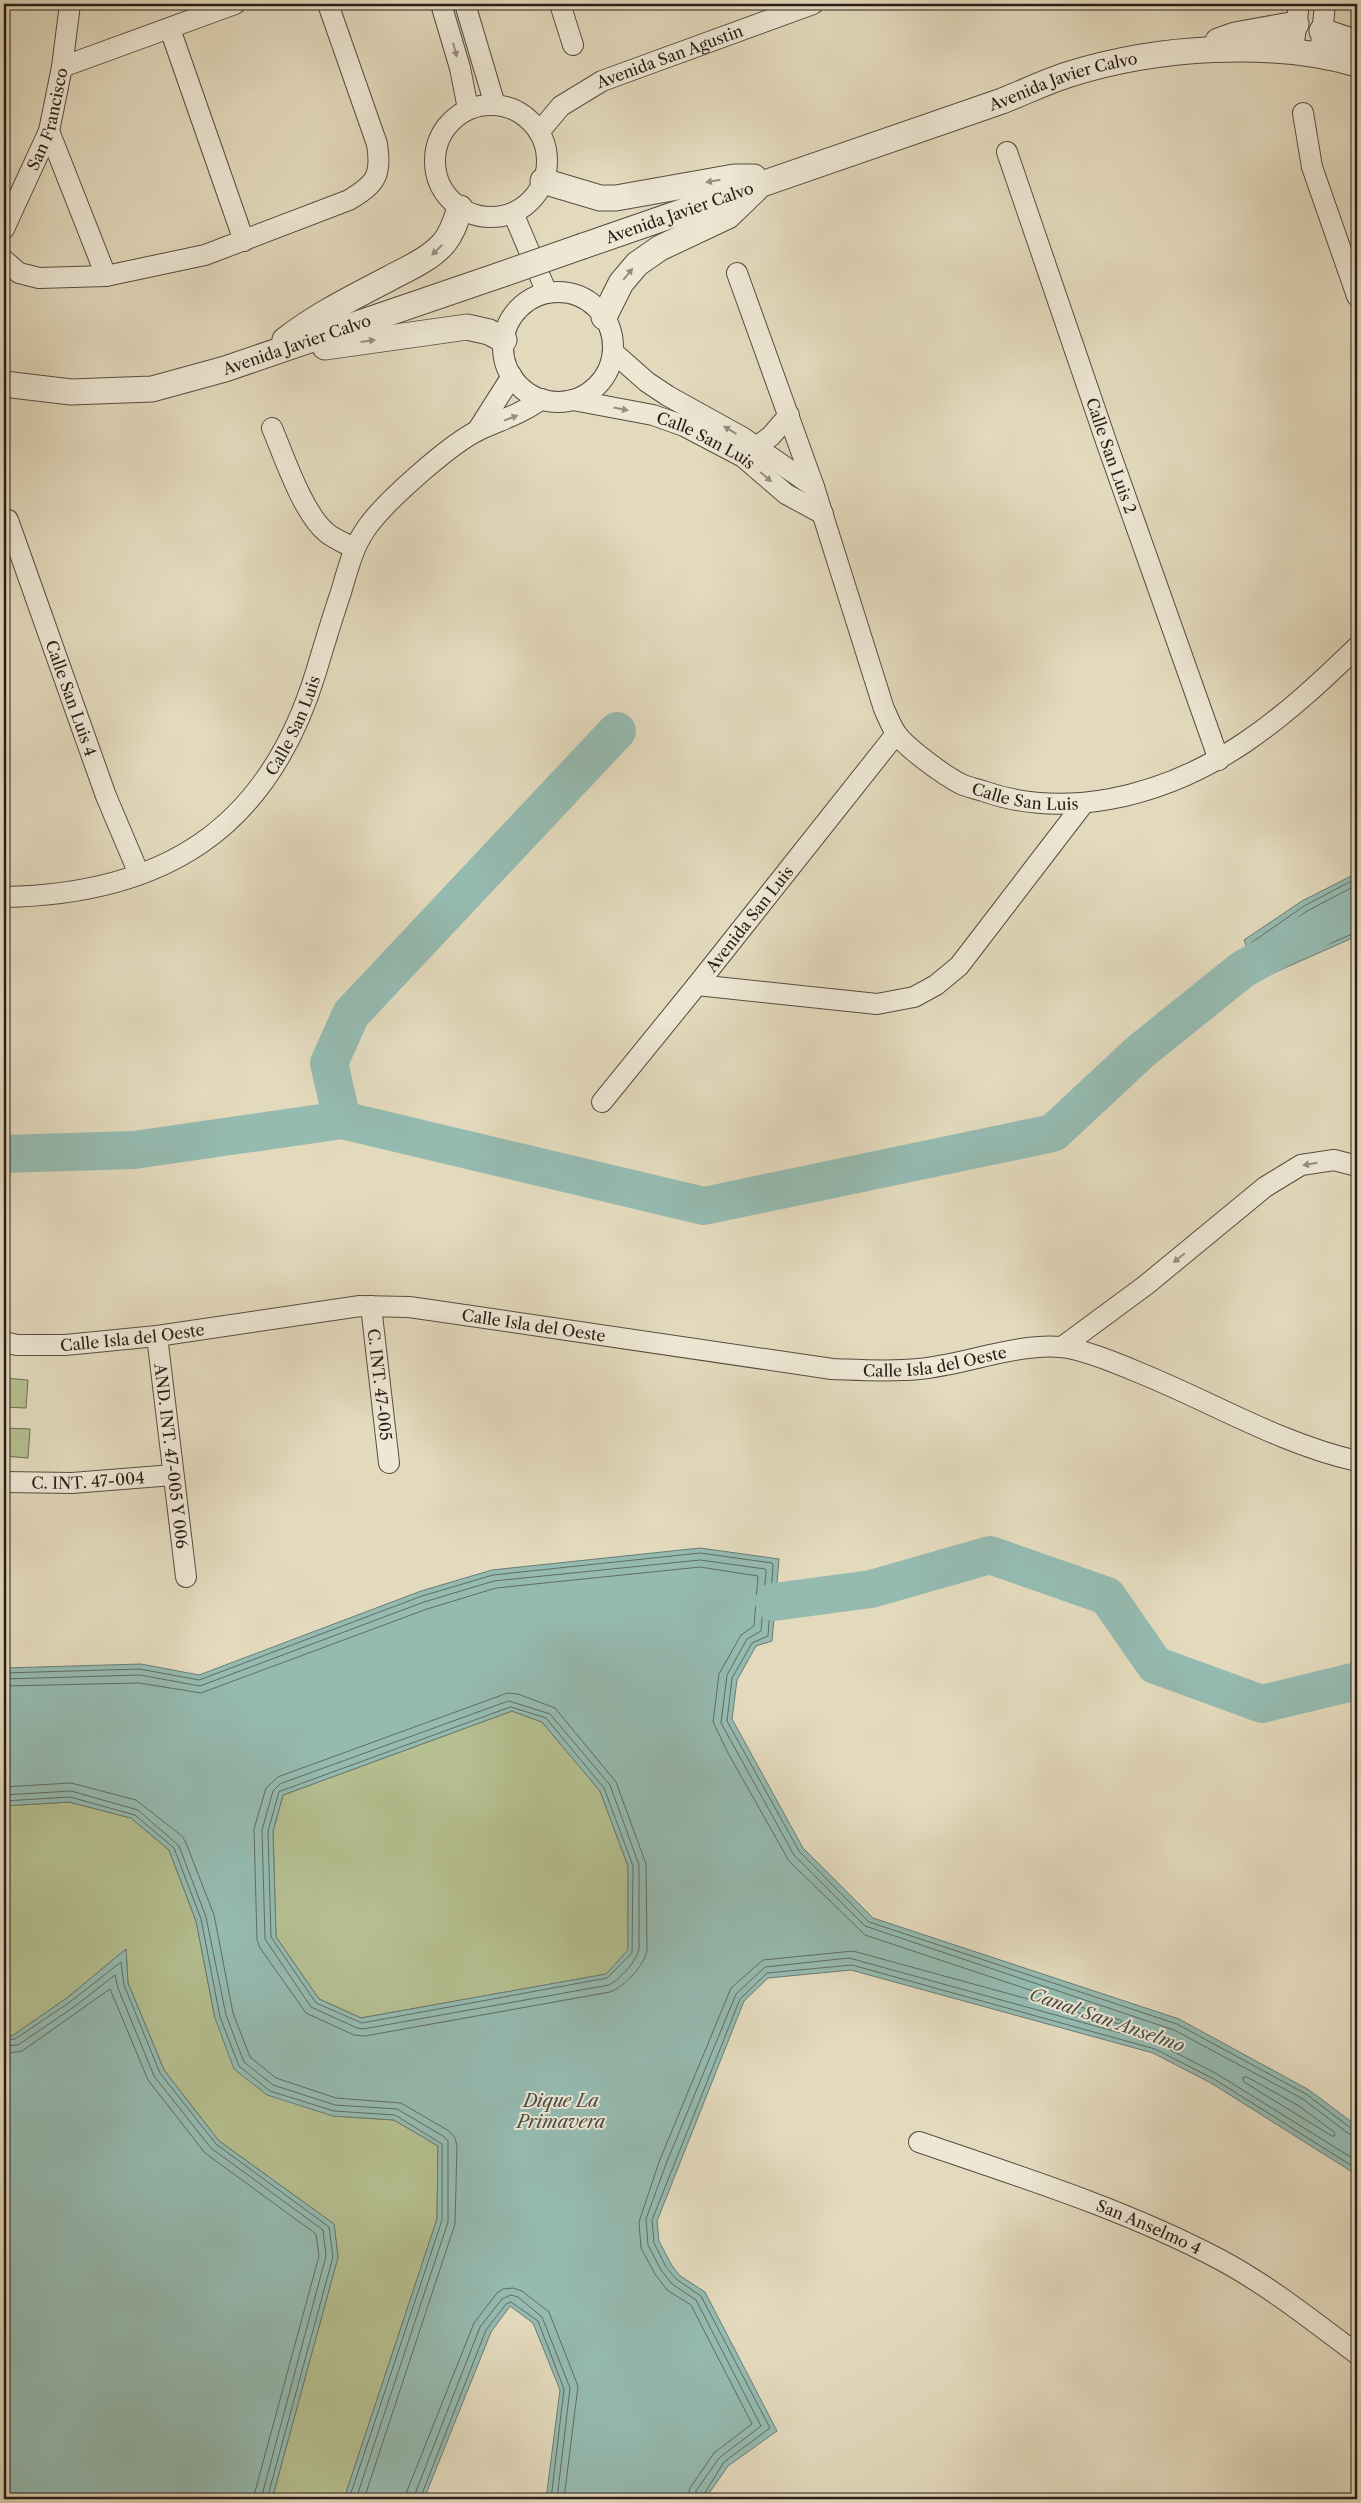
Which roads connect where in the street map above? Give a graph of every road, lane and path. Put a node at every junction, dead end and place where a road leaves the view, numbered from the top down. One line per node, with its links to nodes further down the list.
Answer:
1 (70, 4): 17 (street, San Francisco)
2 (235, 4): 10 (street)
3 (328, 4): 29 (street)
4 (440, 4): 19 (street, one-way to 19)
5 (465, 4): 18 (street)
6 (560, 4): 13 (street)
7 (813, 4): 22 (street, Avenida San Agustin)
8 (1325, 4): 11 (street)
9 (1298, 14): 14 (street); 15 (street)
10 (170, 29): 17 (street); 29 (street)
11 (1321, 43): 12 (street); 14 (street, Avenida Javier Calvo); 16 (street, Avenida Javier Calvo)
12 (1357, 43)
13 (573, 45)
14 (1293, 50): 15 (street, Avenida Javier Calvo)
15 (1189, 52): 25 (street, Avenida Javier Calvo)
16 (1357, 64)
17 (62, 67): 21 (street, San Francisco)
18 (495, 105): 19 (street); 22 (street)
19 (468, 109): 26 (street)
20 (1302, 113): 34 (street)
21 (49, 131): 28 (street, San Francisco); 32 (street)
22 (539, 132): 24 (street)
23 (1007, 152): 53 (street, Calle San Luis 2)
24 (543, 181): 25 (street, one-way to 24); 27 (street)
25 (769, 181): 35 (street, one-way to 25); 38 (street, Avenida Javier Calvo, bridge)
26 (460, 208): 27 (street); 38 (street, one-way to 38)
27 (512, 213): 33 (street)
28 (4, 229)
29 (244, 241): 32 (street)
30 (4, 260): 32 (street)
31 (737, 273): 43 (street, Calle San Luis)
32 (106, 276)
33 (547, 293): 35 (street); 36 (street)
34 (1357, 296)
35 (604, 317): 37 (street)
36 (504, 340): 38 (street, one-way to 36); 39 (street)
37 (613, 352): 42 (street); 46 (street, Calle San Luis, one-way to 37)
38 (268, 355): 40 (street, Avenida Javier Calvo)
39 (512, 376): 41 (street); 45 (street, Calle San Luis)
40 (4, 384)
41 (542, 399): 42 (street); 45 (street, Calle San Luis, one-way to 41)
42 (573, 400): 46 (street, Calle San Luis, one-way to 46)
43 (790, 415): 46 (street); 47 (street, Calle San Luis)
44 (272, 428): 50 (street)
45 (477, 431): 50 (street, Calle San Luis)
46 (749, 452): 47 (street, Calle San Luis); 48 (street, Calle San Luis, one-way to 48)
47 (814, 487): 48 (street, Calle San Luis)
48 (823, 514): 52 (street, Calle San Luis)
49 (8, 520): 55 (street, Calle San Luis 4)
50 (354, 548): 55 (street, Calle San Luis)
51 (1357, 647): 53 (street, Calle San Luis)
52 (896, 734): 54 (street, Calle San Luis); 57 (street, Avenida San Luis)
53 (1219, 760): 54 (street, Calle San Luis)
54 (1084, 803): 57 (street)
55 (139, 874): 56 (street, Calle San Luis)
56 (4, 896)
57 (697, 986): 58 (street, Avenida San Luis)
58 (602, 1102)
59 (1357, 1166): 63 (street, one-way to 63)
60 (371, 1306): 61 (street, Calle Isla del Oeste); 63 (street, Calle Isla del Oeste); 65 (street, C. INT. 47-005)
61 (157, 1336): 62 (street, Calle Isla del Oeste); 66 (street, AND. INT. 47-005 Y 006)
62 (4, 1342)
63 (1062, 1347): 64 (street, Calle Isla del Oeste)
64 (1357, 1461)
65 (389, 1463)
66 (173, 1475): 67 (street, C. INT. 47-004); 68 (street, AND. INT. 47-005 Y 006)
67 (4, 1482)
68 (186, 1578)
69 (919, 2142): 70 (street, San Anselmo 4)
70 (1357, 2354)

